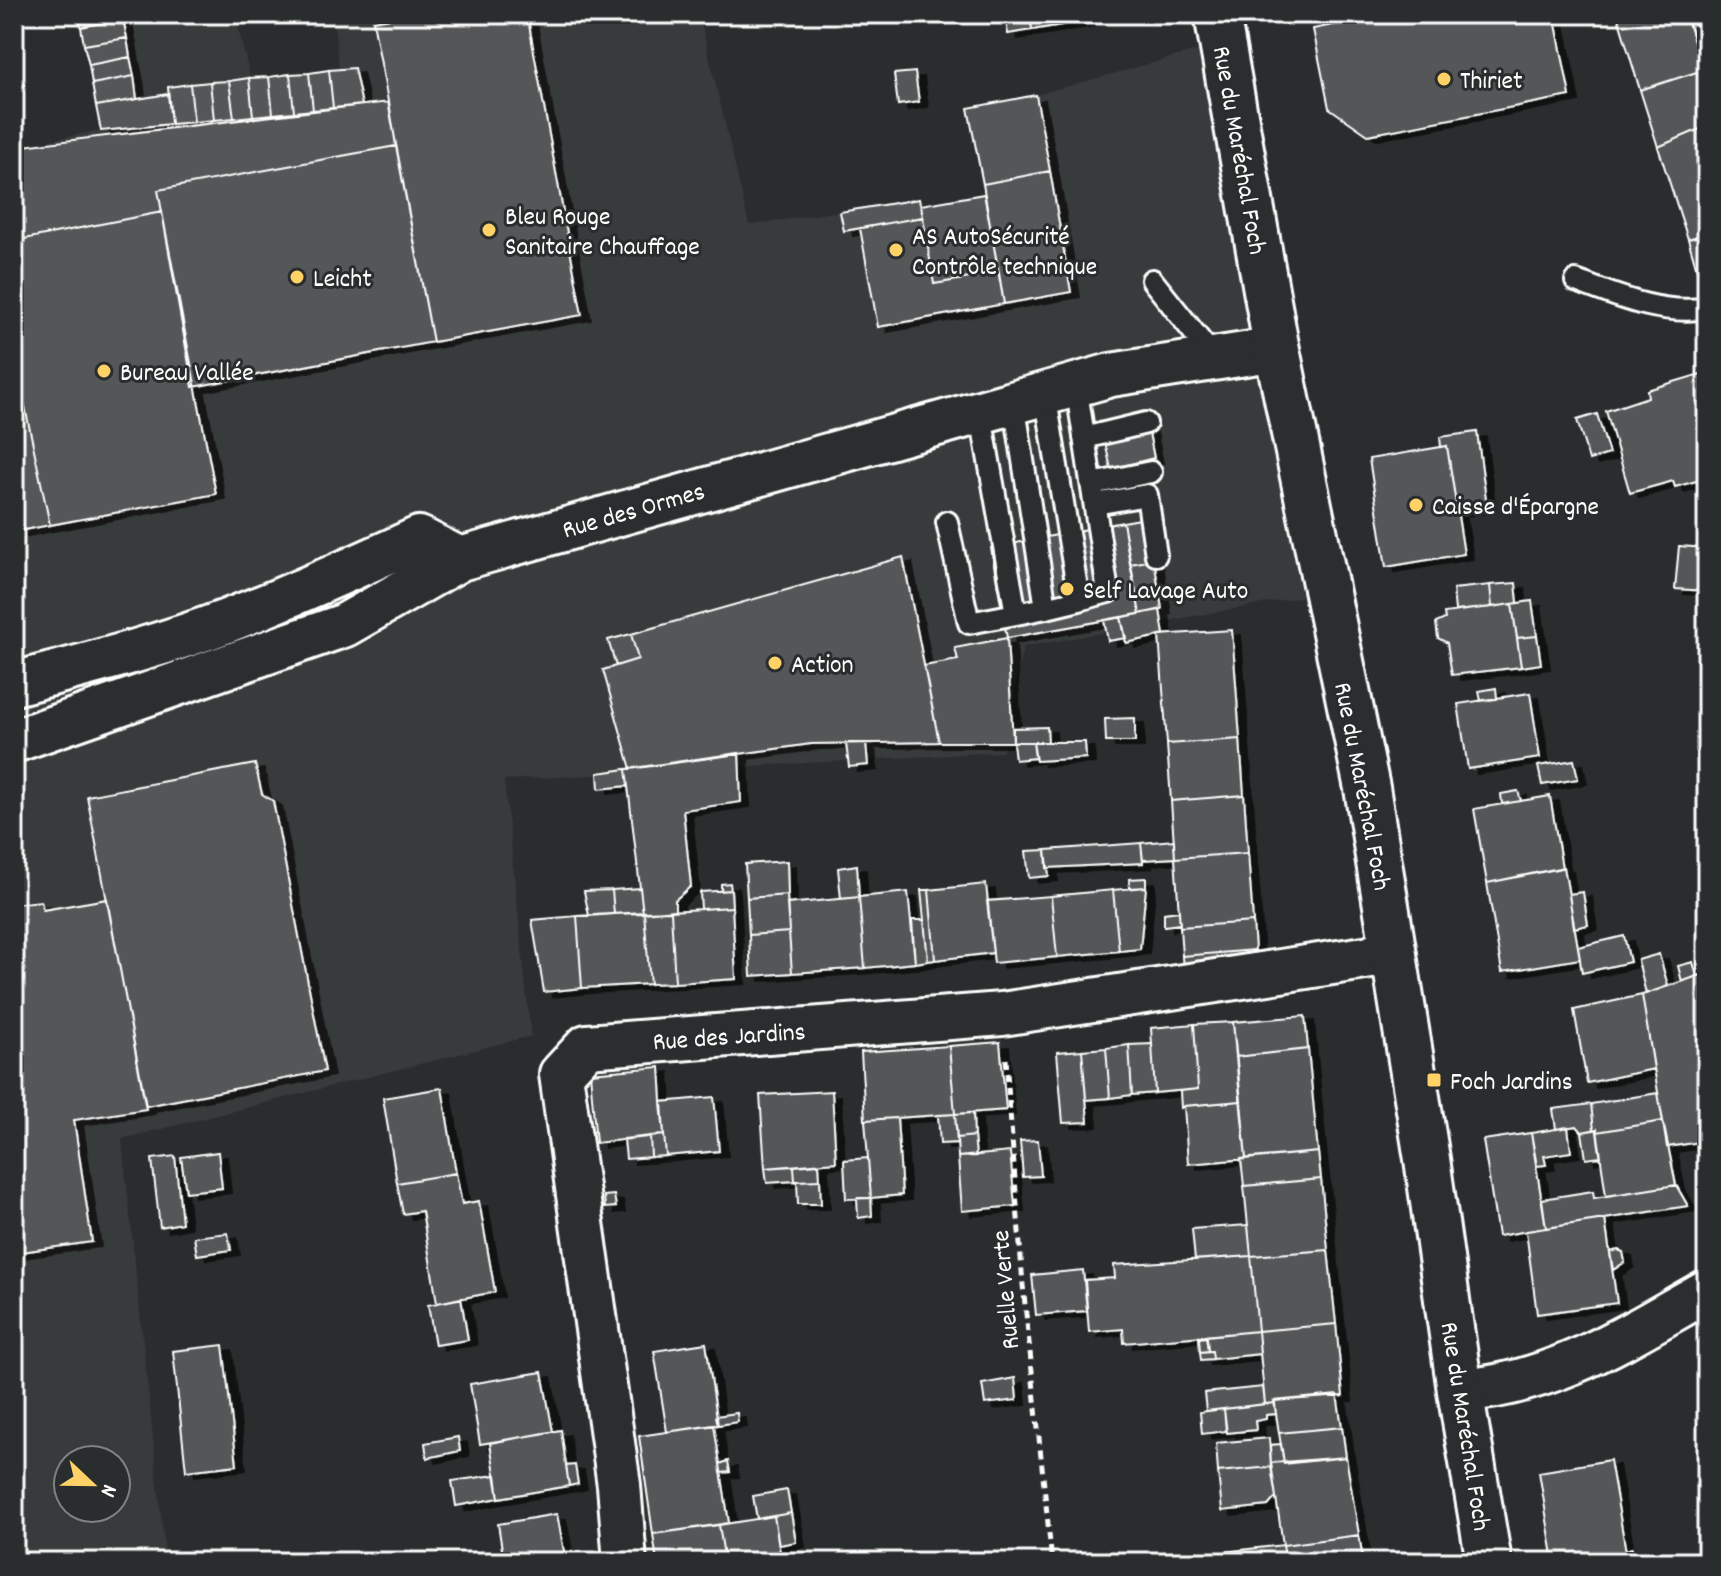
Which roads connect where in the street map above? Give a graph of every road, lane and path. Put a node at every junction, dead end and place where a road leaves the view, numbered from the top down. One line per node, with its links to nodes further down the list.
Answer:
1 (1217, 14): 5 (main road, Rue du Maréchal Foch)
2 (1152, 280): 6 (lane)
3 (1576, 281): 4 (lane)
4 (1707, 308)
5 (1277, 349): 6 (street, Rue des Ormes); 20 (main road, Rue du Maréchal Foch)
6 (1215, 359): 7 (street, Rue des Ormes)
7 (1029, 397): 9 (lane); 14 (street, Rue des Ormes); 15 (lane); 16 (lane); 17 (lane)
8 (1146, 423): 9 (lane)
9 (1084, 438): 11 (lane)
10 (1151, 472): 11 (lane)
11 (1093, 494): 13 (lane); 15 (lane)
12 (947, 522): 17 (lane)
13 (1156, 555)
14 (460, 559): 18 (street); 19 (street, Rue des Ormes)
15 (1079, 600): 16 (lane)
16 (1046, 608): 17 (lane)
17 (1016, 614)
18 (14, 684)
19 (14, 741)
20 (1393, 945): 21 (street, Rue des Jardins); 23 (main road, Rue du Maréchal Foch)
21 (1002, 1014): 24 (street, Rue des Jardins); 25 (path, Ruelle Verte)
22 (1707, 1291): 23 (street)
23 (1460, 1391): 26 (main road, Rue du Maréchal Foch)
24 (625, 1562)
25 (1052, 1562)
26 (1489, 1562)

